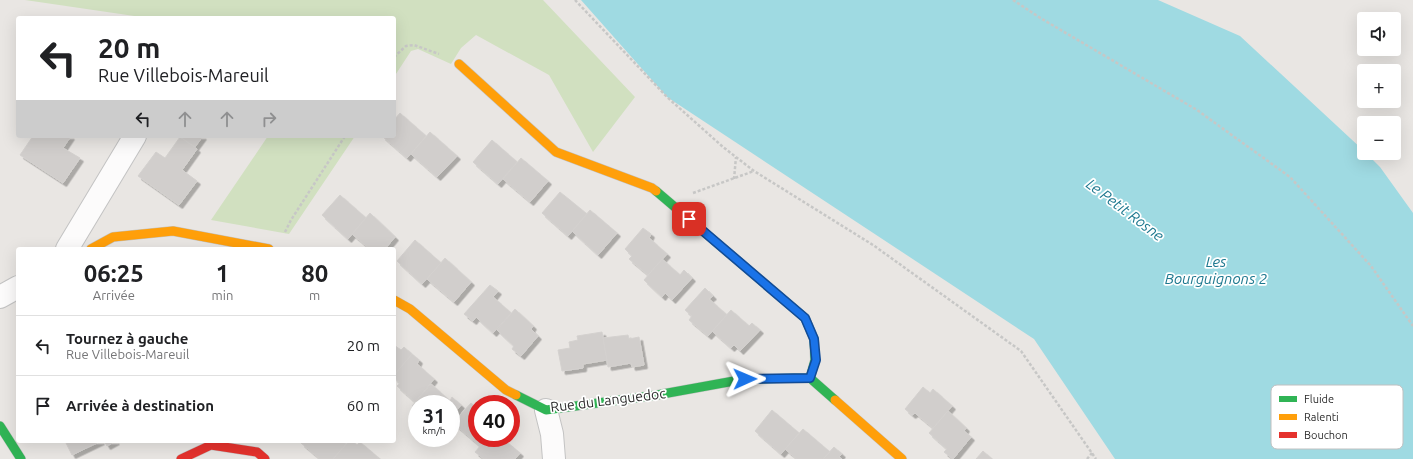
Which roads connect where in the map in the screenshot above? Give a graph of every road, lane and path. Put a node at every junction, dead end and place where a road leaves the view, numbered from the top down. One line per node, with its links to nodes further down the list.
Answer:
1 (575, 0): 7 (path)
2 (1013, 0): 18 (path)
3 (396, 55): 4 (path)
4 (459, 64): 10 (street)
5 (134, 138): 12 (street)
6 (344, 138): 11 (path)
7 (736, 157): 8 (path); 9 (path)
8 (754, 171): 9 (path); 22 (path)
9 (734, 178): 10 (path)
10 (671, 204): 19 (street)
11 (284, 233)
12 (68, 247)
13 (95, 247): 14 (street)
14 (257, 247)
15 (16, 288): 16 (street)
16 (0, 297)
17 (396, 301): 20 (street, Rue du Languedoc)
18 (1413, 326)
19 (810, 378): 20 (street, Rue du Languedoc); 27 (street)
20 (546, 410): 26 (street)
21 (0, 426): 23 (street)
22 (1092, 453): 28 (path); 29 (path)
23 (21, 459)
24 (180, 459): 25 (street)
25 (265, 459)
26 (554, 459)
27 (902, 459)
28 (1087, 459)
29 (1096, 459)

